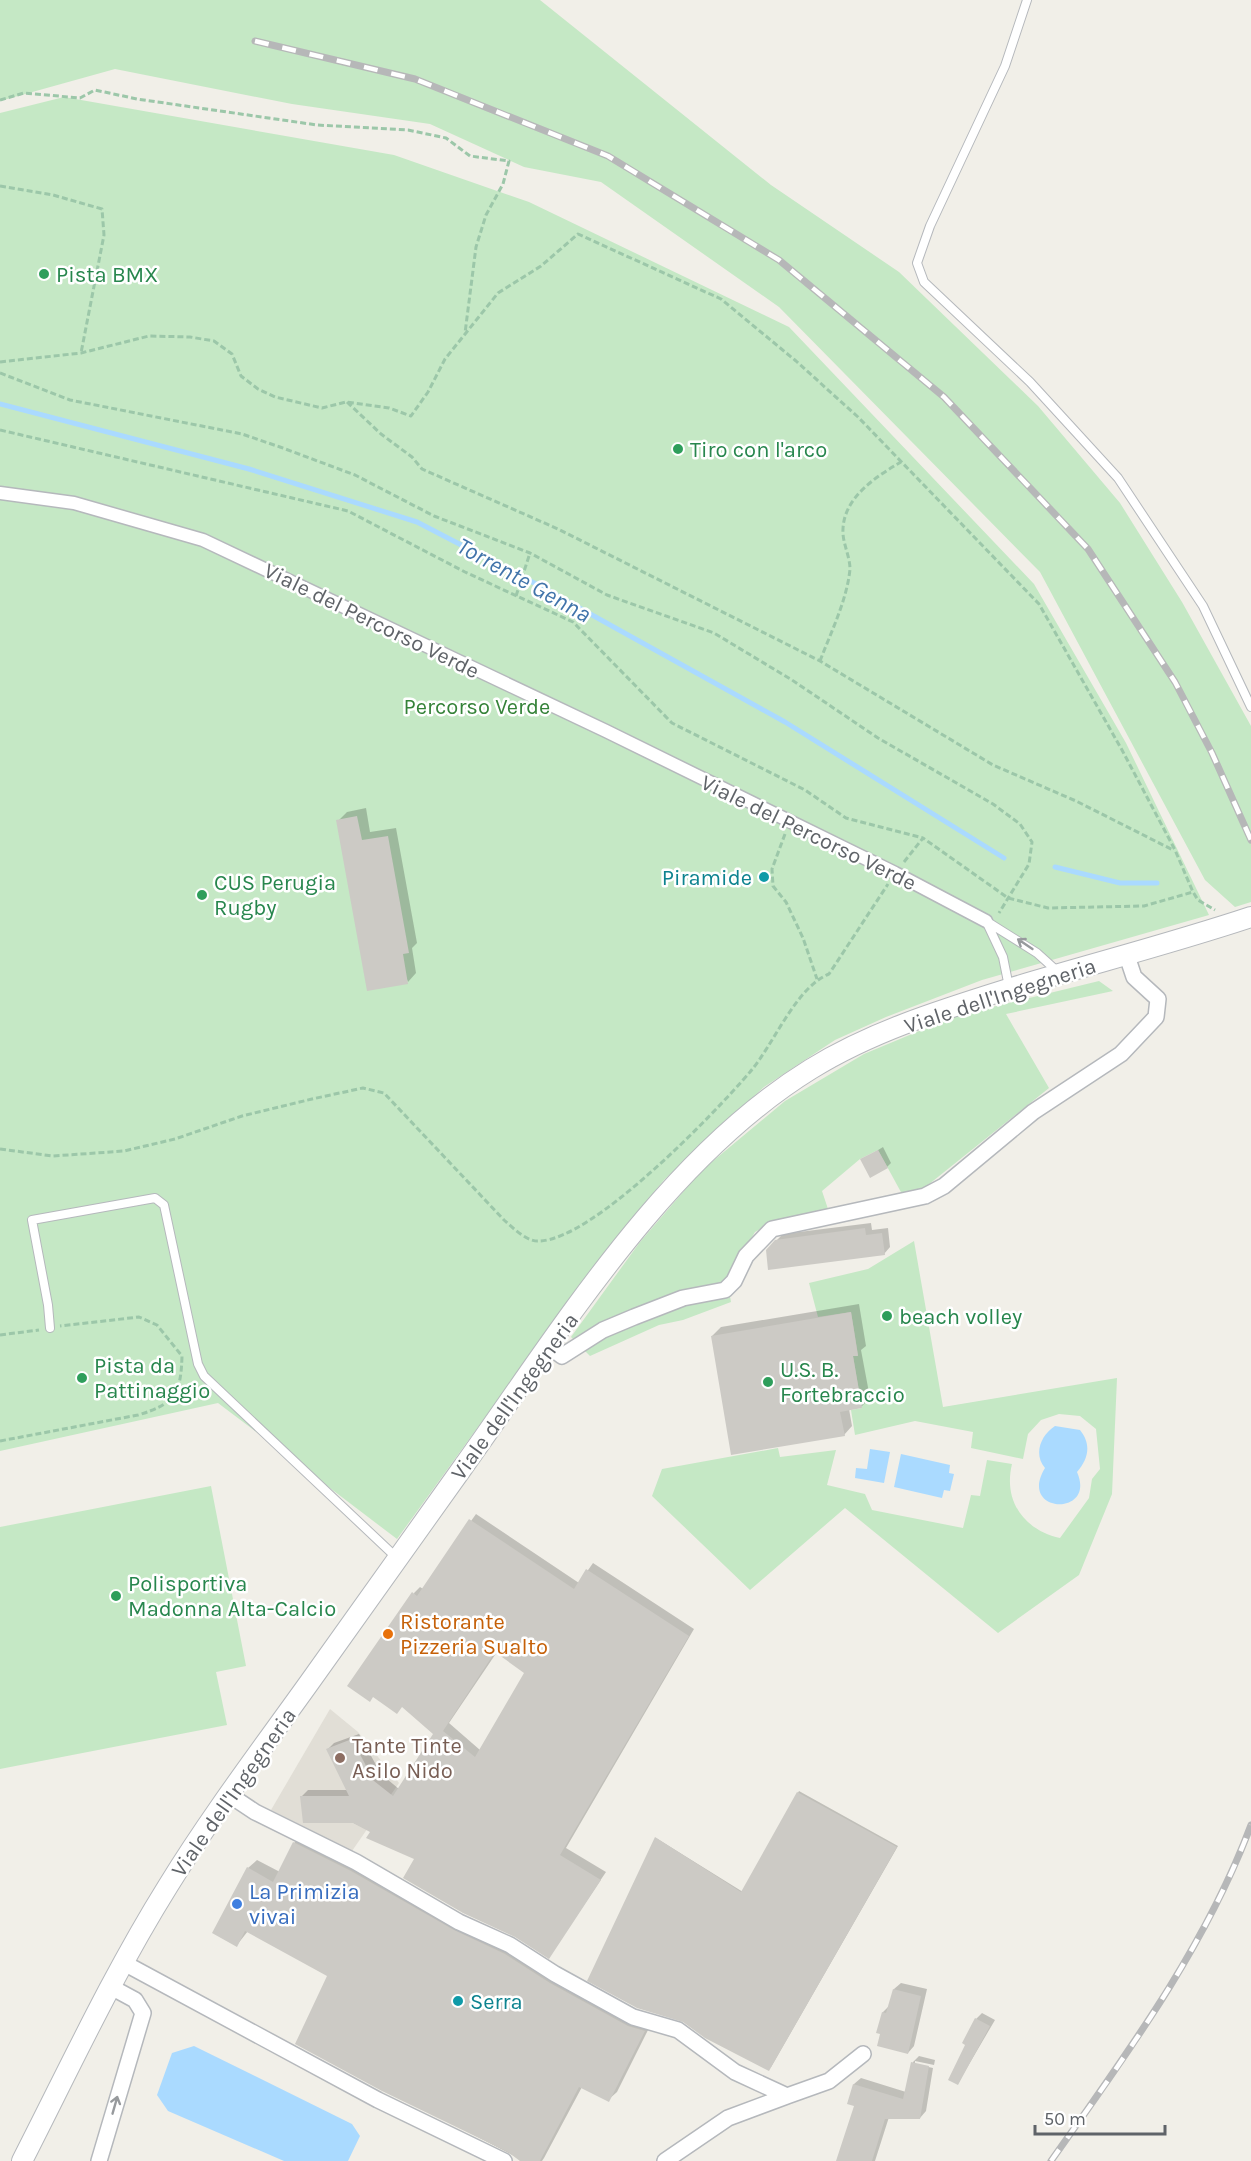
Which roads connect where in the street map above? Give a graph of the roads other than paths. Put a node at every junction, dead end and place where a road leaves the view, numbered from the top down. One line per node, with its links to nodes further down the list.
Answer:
1 (1027, 0): 3 (lane)
2 (0, 493): 5 (street, Viale del Percorso Verde)
3 (1251, 707)
4 (1251, 917): 6 (street, Viale dell'Ingegneria)
5 (986, 921): 7 (lane, Viale del Percorso Verde, one-way to 5); 8 (lane)
6 (1128, 956): 7 (street, Viale dell'Ingegneria); 10 (street)
7 (1060, 974): 8 (street, Viale dell'Ingegneria)
8 (1009, 989): 10 (street, Viale dell'Ingegneria)
9 (50, 1328): 11 (lane)
10 (549, 1346): 11 (street, Viale dell'Ingegneria)
11 (398, 1559): 12 (street, Viale dell'Ingegneria)
12 (228, 1794): 13 (street, Viale dell'Ingegneria); 16 (street)
13 (124, 1963): 14 (street, Viale dell'Ingegneria); 19 (street)
14 (111, 1987): 17 (street, Viale dell'Ingegneria); 18 (street, one-way to 14)
15 (863, 2054): 16 (street)
16 (787, 2096): 20 (street)
17 (22, 2161)
18 (99, 2161)
19 (504, 2161)
20 (666, 2161)

